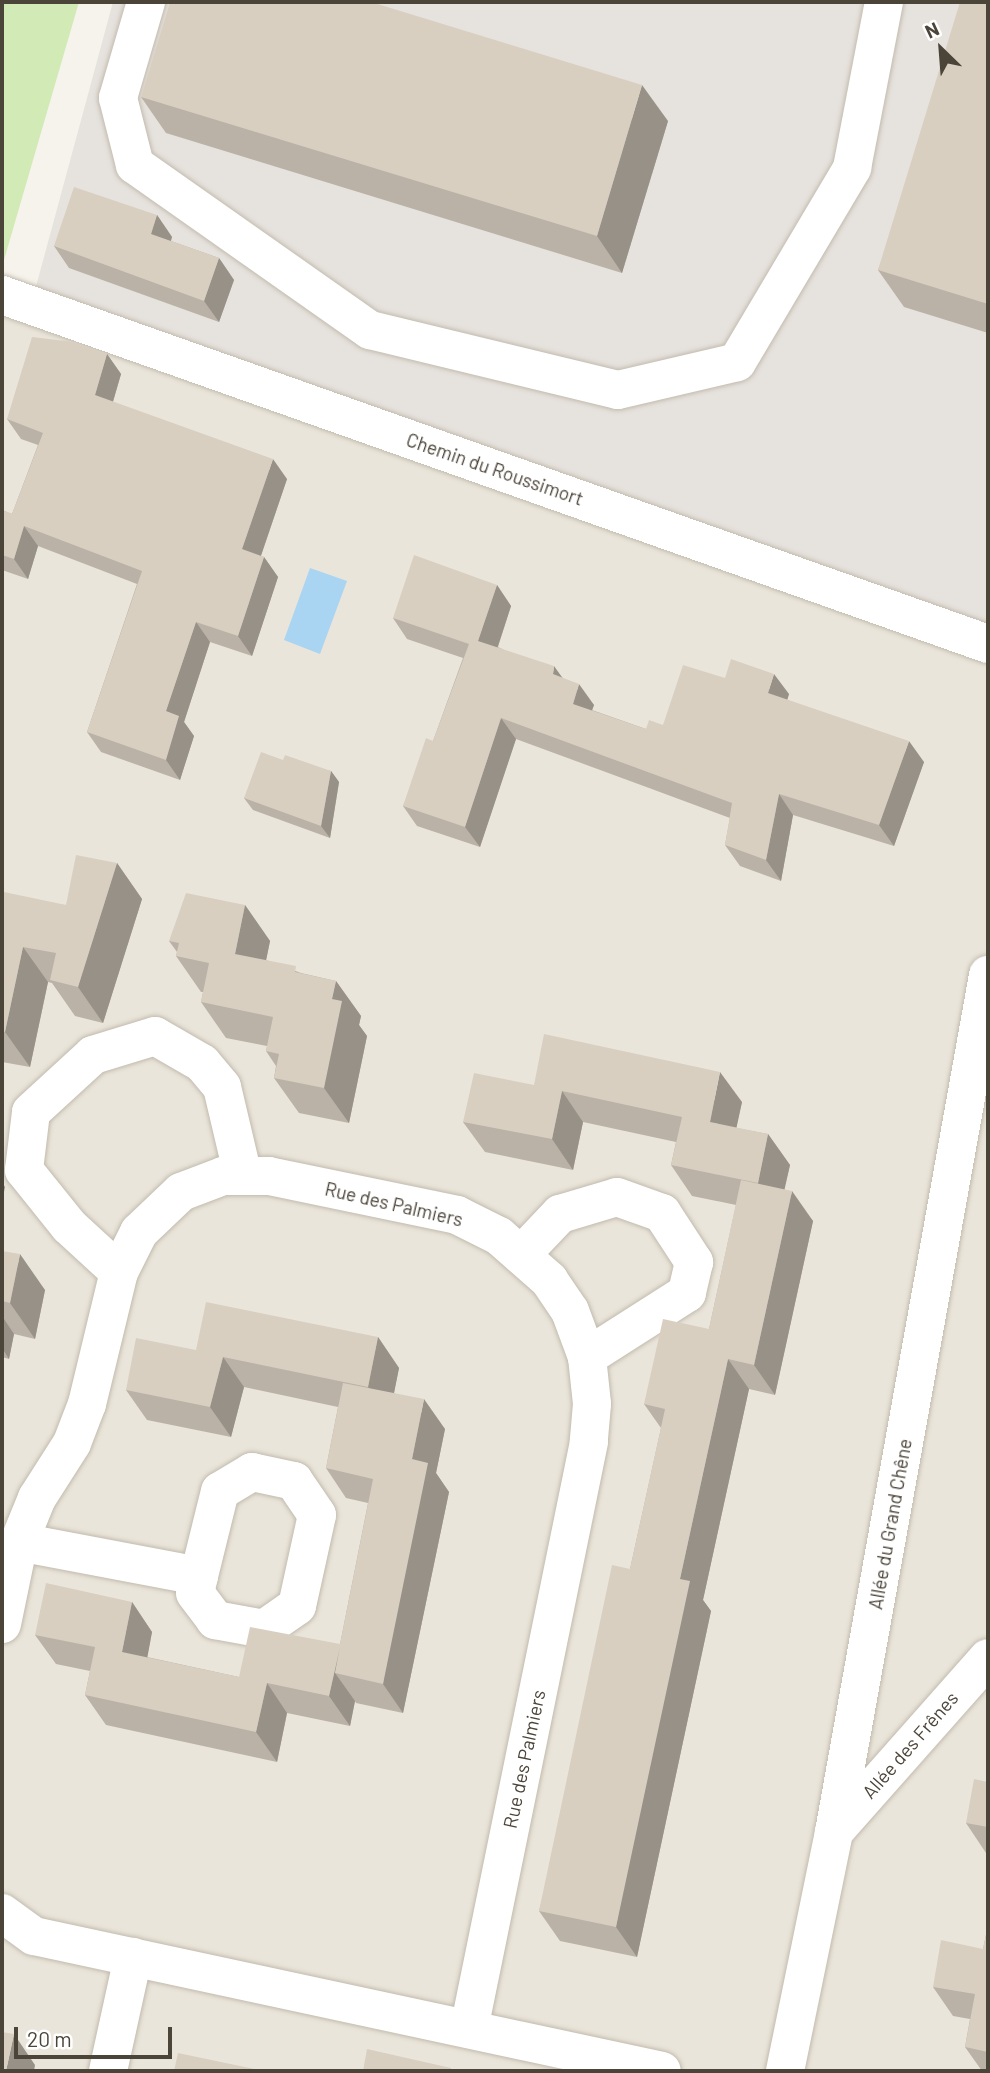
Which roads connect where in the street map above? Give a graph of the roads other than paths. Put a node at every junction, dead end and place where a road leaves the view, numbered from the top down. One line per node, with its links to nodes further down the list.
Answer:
1 (146, 2): 2 (street)
2 (884, 2)
3 (2, 295): 4 (street, Chemin du Roussimort)
4 (988, 644)
5 (988, 975): 14 (street, Allée du Grand Chêne)
6 (243, 1177): 7 (street, Rue des Palmiers); 8 (street, Rue des Palmiers); 8 (street)
7 (521, 1255): 9 (street, Rue des Palmiers); 9 (street)
8 (119, 1272): 10 (street, Rue des Palmiers)
9 (587, 1357): 17 (street, Rue des Palmiers)
10 (19, 1542): 11 (street); 12 (street, Rue des Palmiers)
11 (199, 1576)
12 (2, 1624)
13 (988, 1658): 14 (street, Allée des Frênes)
14 (834, 1832): 20 (street, Allée du Grand Chêne)
15 (2, 1913): 16 (street)
16 (133, 1957): 17 (street); 18 (street)
17 (469, 2029): 19 (street)
18 (108, 2071)
19 (662, 2071)
20 (785, 2071)

